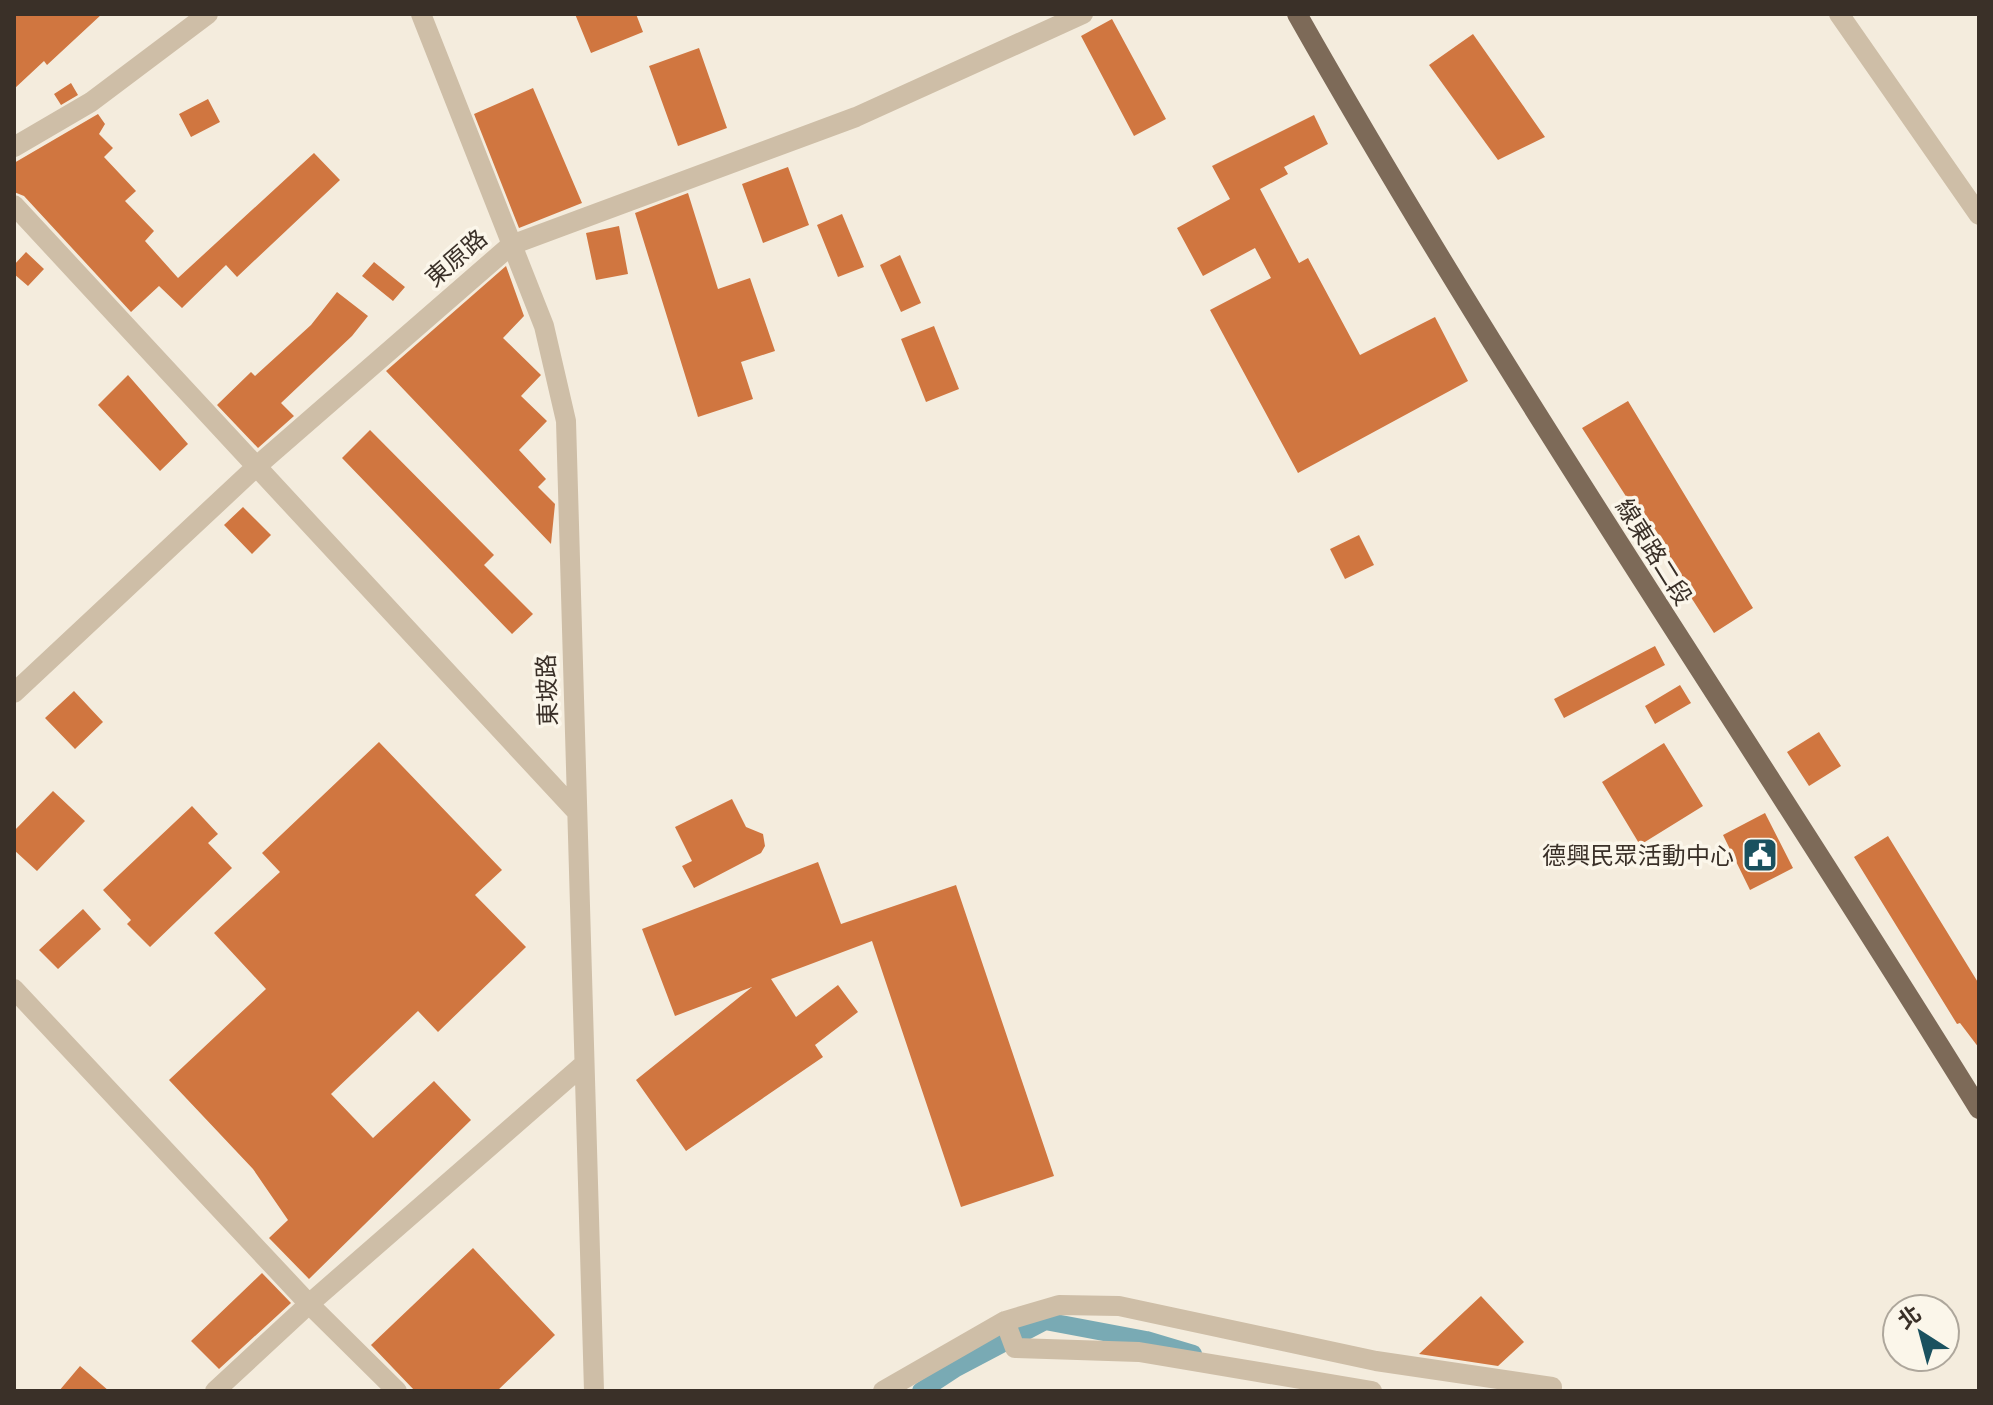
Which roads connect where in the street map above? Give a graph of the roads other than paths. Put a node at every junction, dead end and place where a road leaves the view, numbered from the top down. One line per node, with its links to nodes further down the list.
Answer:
1 (208, 14): 6 (street)
2 (421, 14): 9 (street, 東坡路)
3 (1083, 14): 9 (street, 東原路)
4 (1297, 14): 15 (main road, 線東路二段)
5 (1839, 14): 8 (street)
6 (14, 147)
7 (14, 205): 10 (street)
8 (1979, 215)
9 (511, 245): 10 (street, 東原路); 12 (street, 東坡路)
10 (257, 466): 11 (street, 東原路); 12 (street)
11 (14, 693)
12 (576, 811): 14 (street, 東坡路)
13 (14, 989): 16 (street)
14 (583, 1065): 16 (street); 21 (street, 東坡路)
15 (1979, 1109)
16 (309, 1304): 19 (street); 20 (street)
17 (1005, 1321): 18 (street); 22 (street); 23 (street)
18 (1552, 1389)
19 (215, 1391)
20 (397, 1391)
21 (594, 1391)
22 (883, 1391)
23 (1372, 1391)

